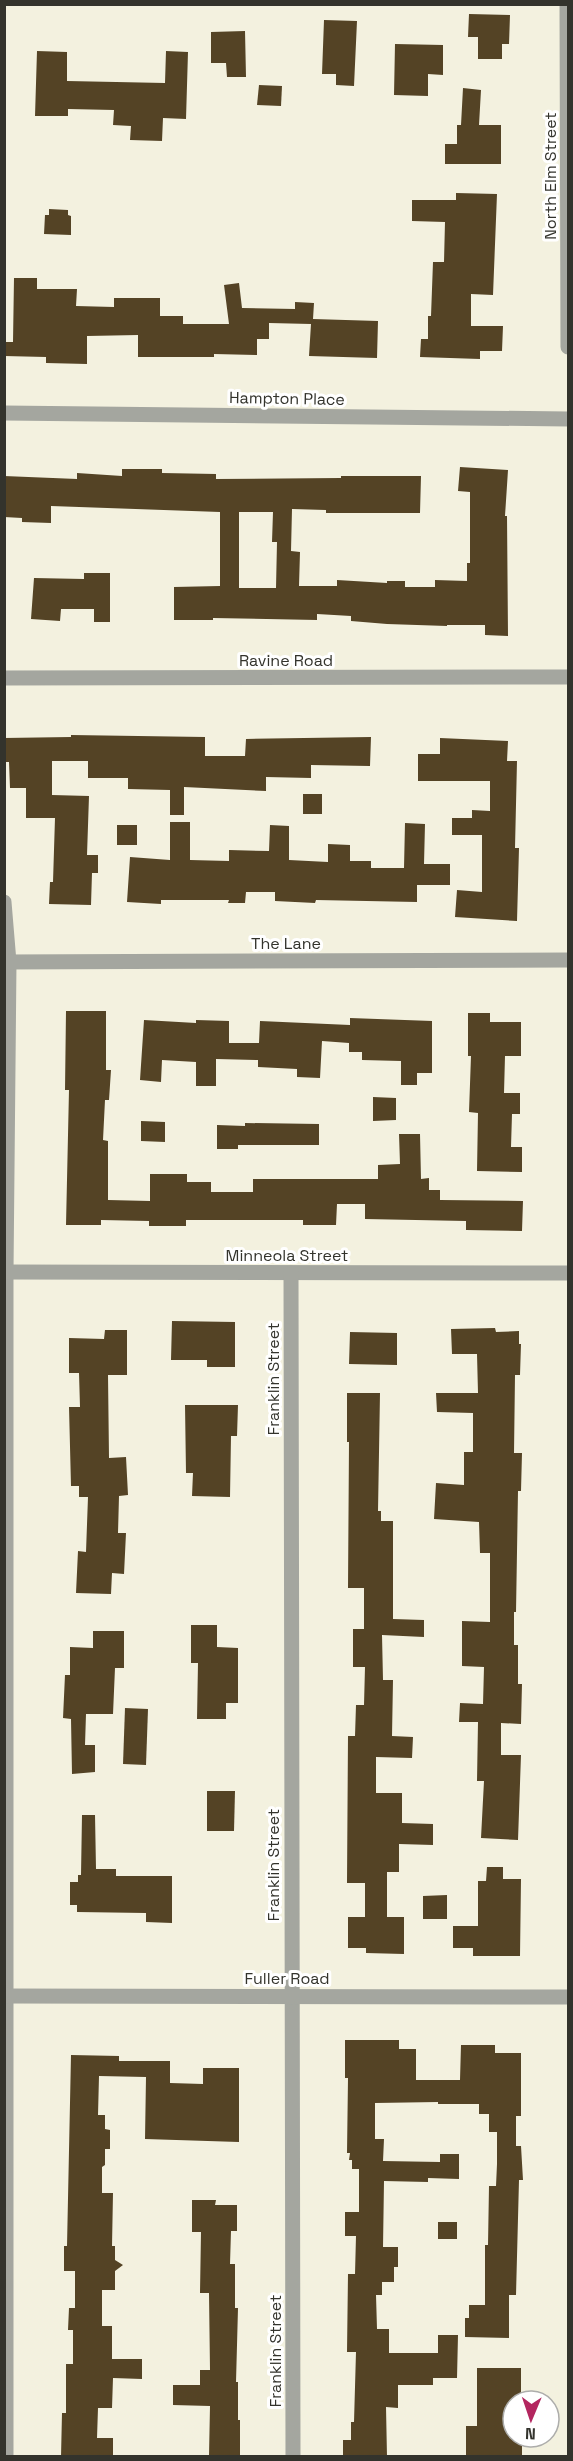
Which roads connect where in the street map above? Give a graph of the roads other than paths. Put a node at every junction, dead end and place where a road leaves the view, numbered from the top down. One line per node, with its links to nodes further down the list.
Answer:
1 (567, 4): 2 (street, North Elm Street)
2 (568, 347)
3 (4, 413): 4 (street, Hampton Place)
4 (568, 419)
5 (568, 677): 6 (street, Ravine Road)
6 (4, 678)
7 (4, 902): 9 (street)
8 (568, 960): 9 (street, The Lane)
9 (7, 962): 10 (street)
10 (5, 1272): 11 (street, Minneola Street); 13 (street)
11 (291, 1273): 12 (street, Minneola Street); 14 (street, Franklin Street)
12 (568, 1273)
13 (5, 1996): 14 (street, Fuller Road); 16 (street)
14 (291, 1996): 15 (street, Fuller Road); 17 (street, Franklin Street)
15 (568, 1997)
16 (6, 2457)
17 (293, 2457)

